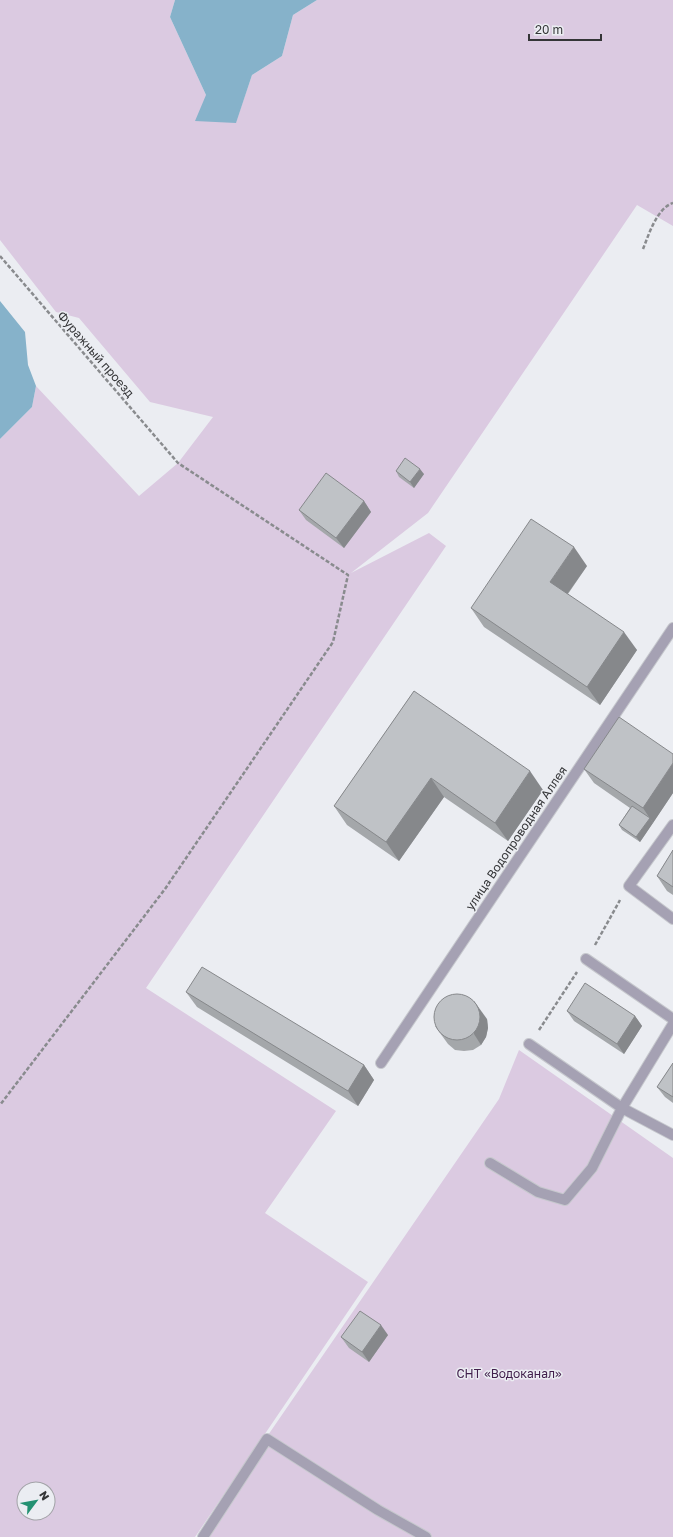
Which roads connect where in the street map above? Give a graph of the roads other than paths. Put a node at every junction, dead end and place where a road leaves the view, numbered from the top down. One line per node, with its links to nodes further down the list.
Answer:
1 (673, 628): 8 (lane, улица Водопроводная Аллея)
2 (673, 825): 3 (lane)
3 (673, 919)
4 (586, 959): 5 (lane)
5 (673, 1020)
6 (673, 1024): 9 (lane)
7 (529, 1044): 9 (lane)
8 (381, 1063)
9 (622, 1108): 10 (lane); 11 (lane)
10 (673, 1135)
11 (490, 1163)
12 (202, 1537): 13 (lane)
13 (426, 1537)

